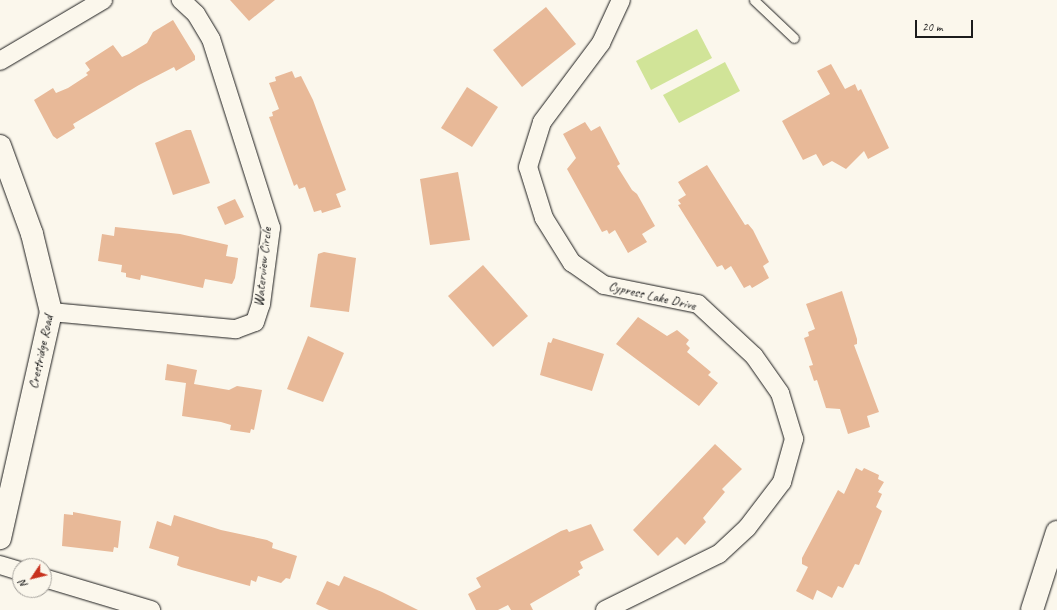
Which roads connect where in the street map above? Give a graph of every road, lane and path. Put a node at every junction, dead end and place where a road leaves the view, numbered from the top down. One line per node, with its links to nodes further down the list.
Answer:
1 (103, 0): 6 (street)
2 (181, 0): 8 (street, Waterview Circle)
3 (621, 0): 15 (street, Cypress Lake Drive)
4 (754, 0): 5 (lane)
5 (794, 38)
6 (0, 60)
7 (0, 146): 8 (street, Crestridge Road)
8 (51, 312): 10 (street, Crestridge Road)
9 (1057, 532): 16 (street)
10 (0, 538)
11 (0, 565): 12 (street)
12 (12, 569)
13 (52, 580): 14 (street)
14 (151, 610)
15 (605, 610)
16 (1032, 610)

